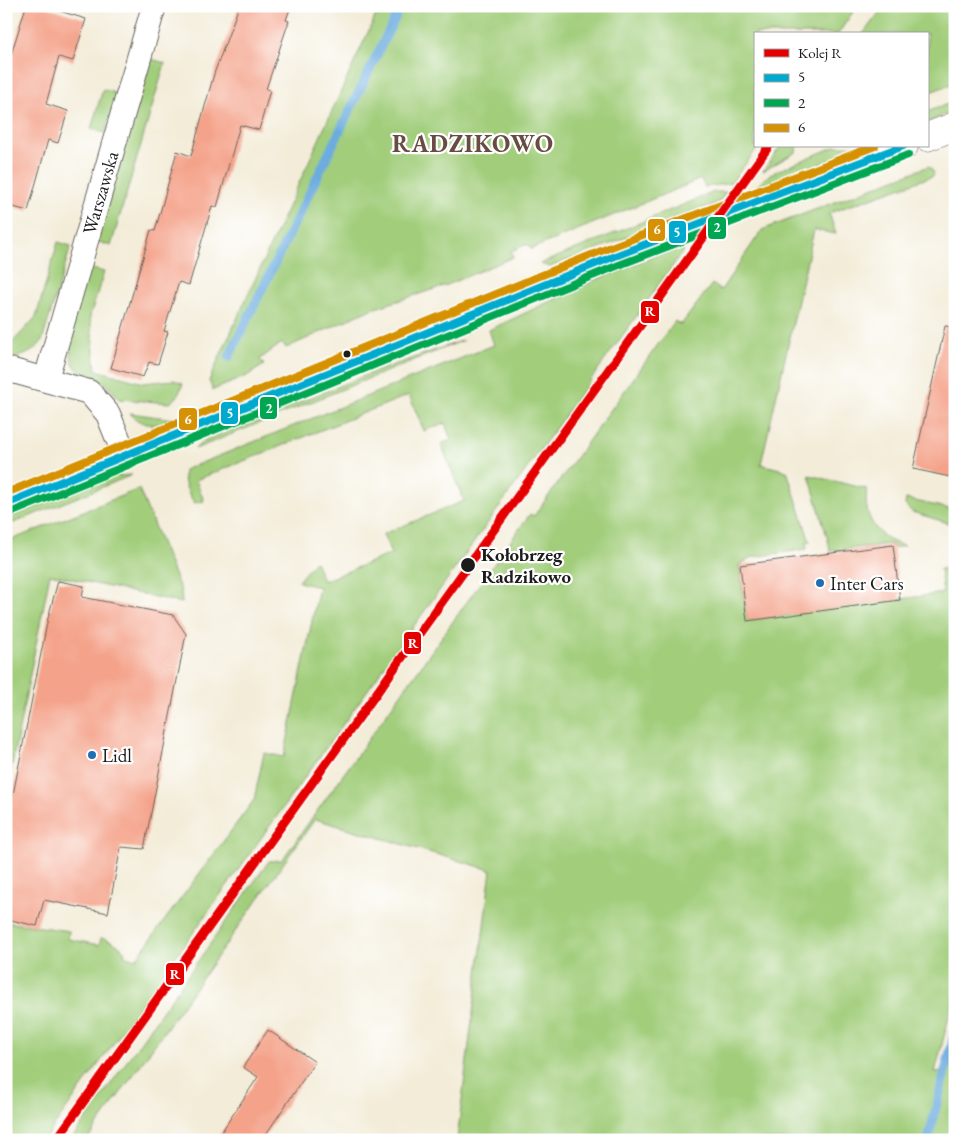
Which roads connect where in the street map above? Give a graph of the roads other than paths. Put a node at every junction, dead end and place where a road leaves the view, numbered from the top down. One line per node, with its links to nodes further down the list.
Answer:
1 (154, 6): 6 (street, Warszawska)
2 (955, 126): 3 (street)
3 (928, 137)
4 (899, 148): 7 (street)
5 (6, 369): 6 (street)
6 (46, 379): 7 (street)
7 (125, 456): 8 (street)
8 (6, 504)

